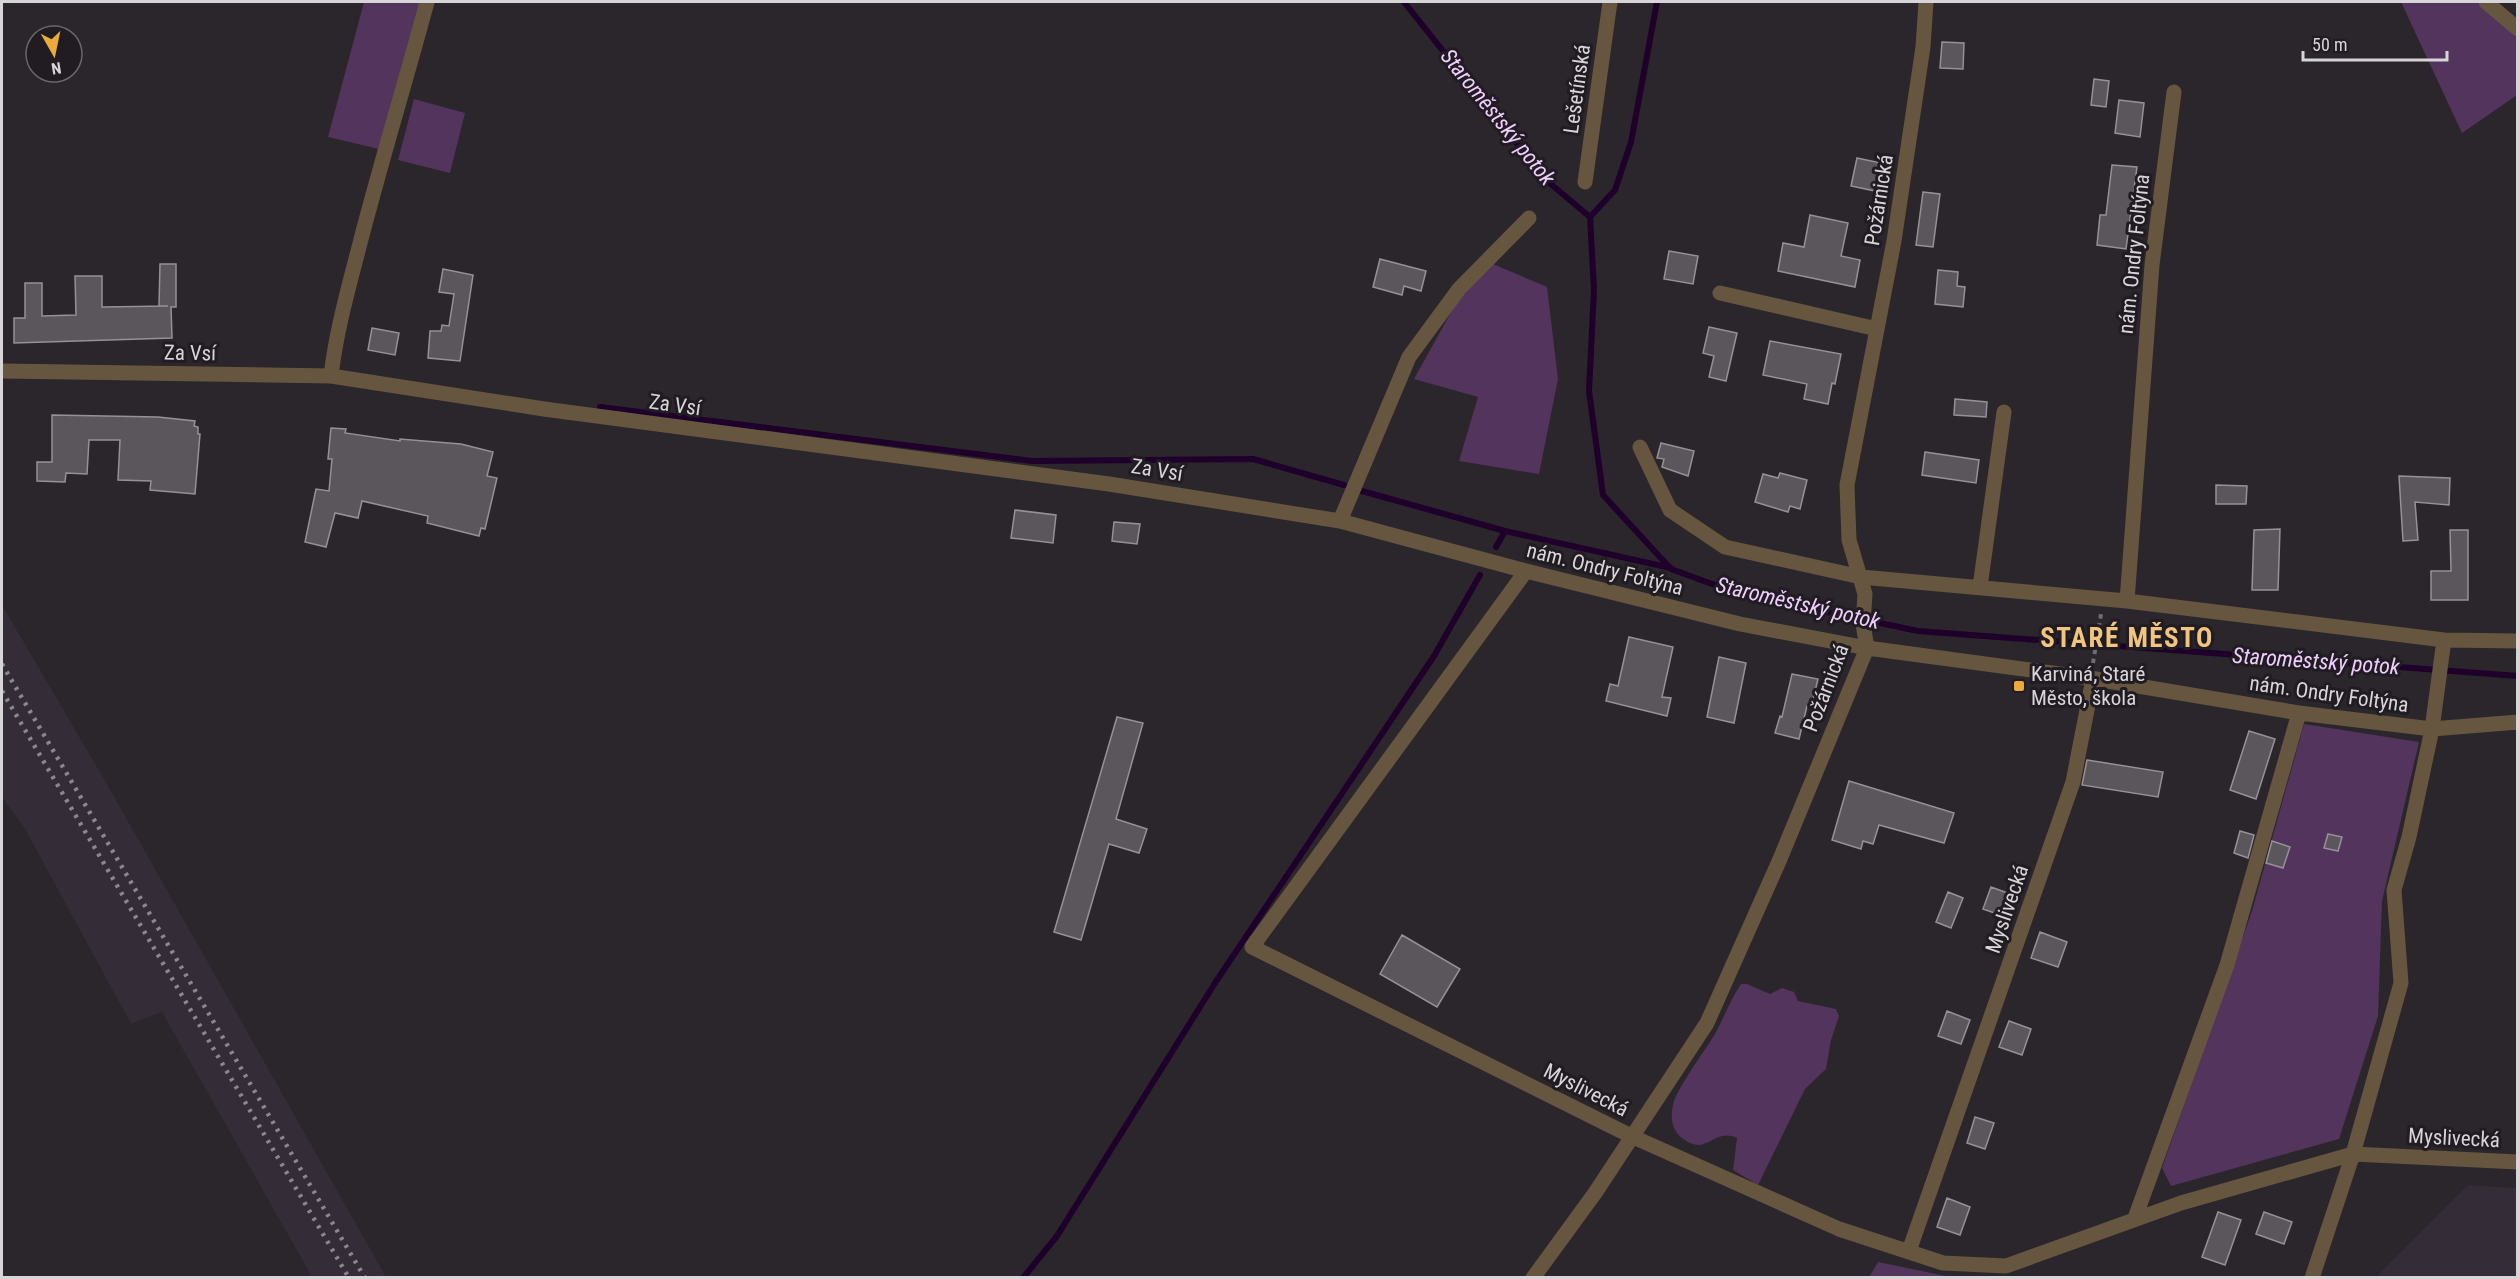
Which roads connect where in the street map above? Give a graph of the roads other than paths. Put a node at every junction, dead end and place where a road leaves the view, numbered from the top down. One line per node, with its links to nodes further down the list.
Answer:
1 (427, 2): 12 (street)
2 (1610, 2): 7 (street, Lešetínská)
3 (1926, 2): 10 (street, Požárnická)
4 (2487, 2): 5 (street)
5 (2517, 29)
6 (2174, 92): 20 (street, nám. Ondry Foltýna)
7 (1585, 182)
8 (1529, 218): 15 (street)
9 (1720, 293): 10 (street)
10 (1877, 329): 18 (street, Požárnická)
11 (2, 371): 12 (street, Za Vsí)
12 (331, 376): 15 (street, Za Vsí)
13 (2004, 412): 19 (street)
14 (1640, 447): 18 (street)
15 (1340, 521): 16 (street, Za Vsí)
16 (1500, 564): 17 (street, nám. Ondry Foltýna)
17 (1526, 571): 23 (street, nám. Ondry Foltýna); 28 (street, Myslivecká)
18 (1861, 576): 19 (street); 23 (street, Požárnická)
19 (1980, 586): 20 (street)
20 (2127, 601): 21 (street)
21 (2444, 640): 22 (street); 27 (street)
22 (2517, 641)
23 (1867, 648): 24 (street, nám. Ondry Foltýna); 28 (street, Požárnická)
24 (2093, 679): 25 (street, nám. Ondry Foltýna); 32 (street, Myslivecká)
25 (2299, 713): 27 (street, nám. Ondry Foltýna); 31 (street)
26 (2517, 722): 27 (street, nám. Ondry Foltýna)
27 (2432, 729): 29 (street)
28 (1631, 1136): 32 (street, Myslivecká); 33 (street, Požárnická)
29 (2353, 1154): 30 (street, Myslivecká); 31 (street, Myslivecká); 34 (street)
30 (2517, 1162)
31 (2135, 1218): 32 (street, Myslivecká)
32 (1910, 1251)
33 (1533, 1278)
34 (2312, 1278)

